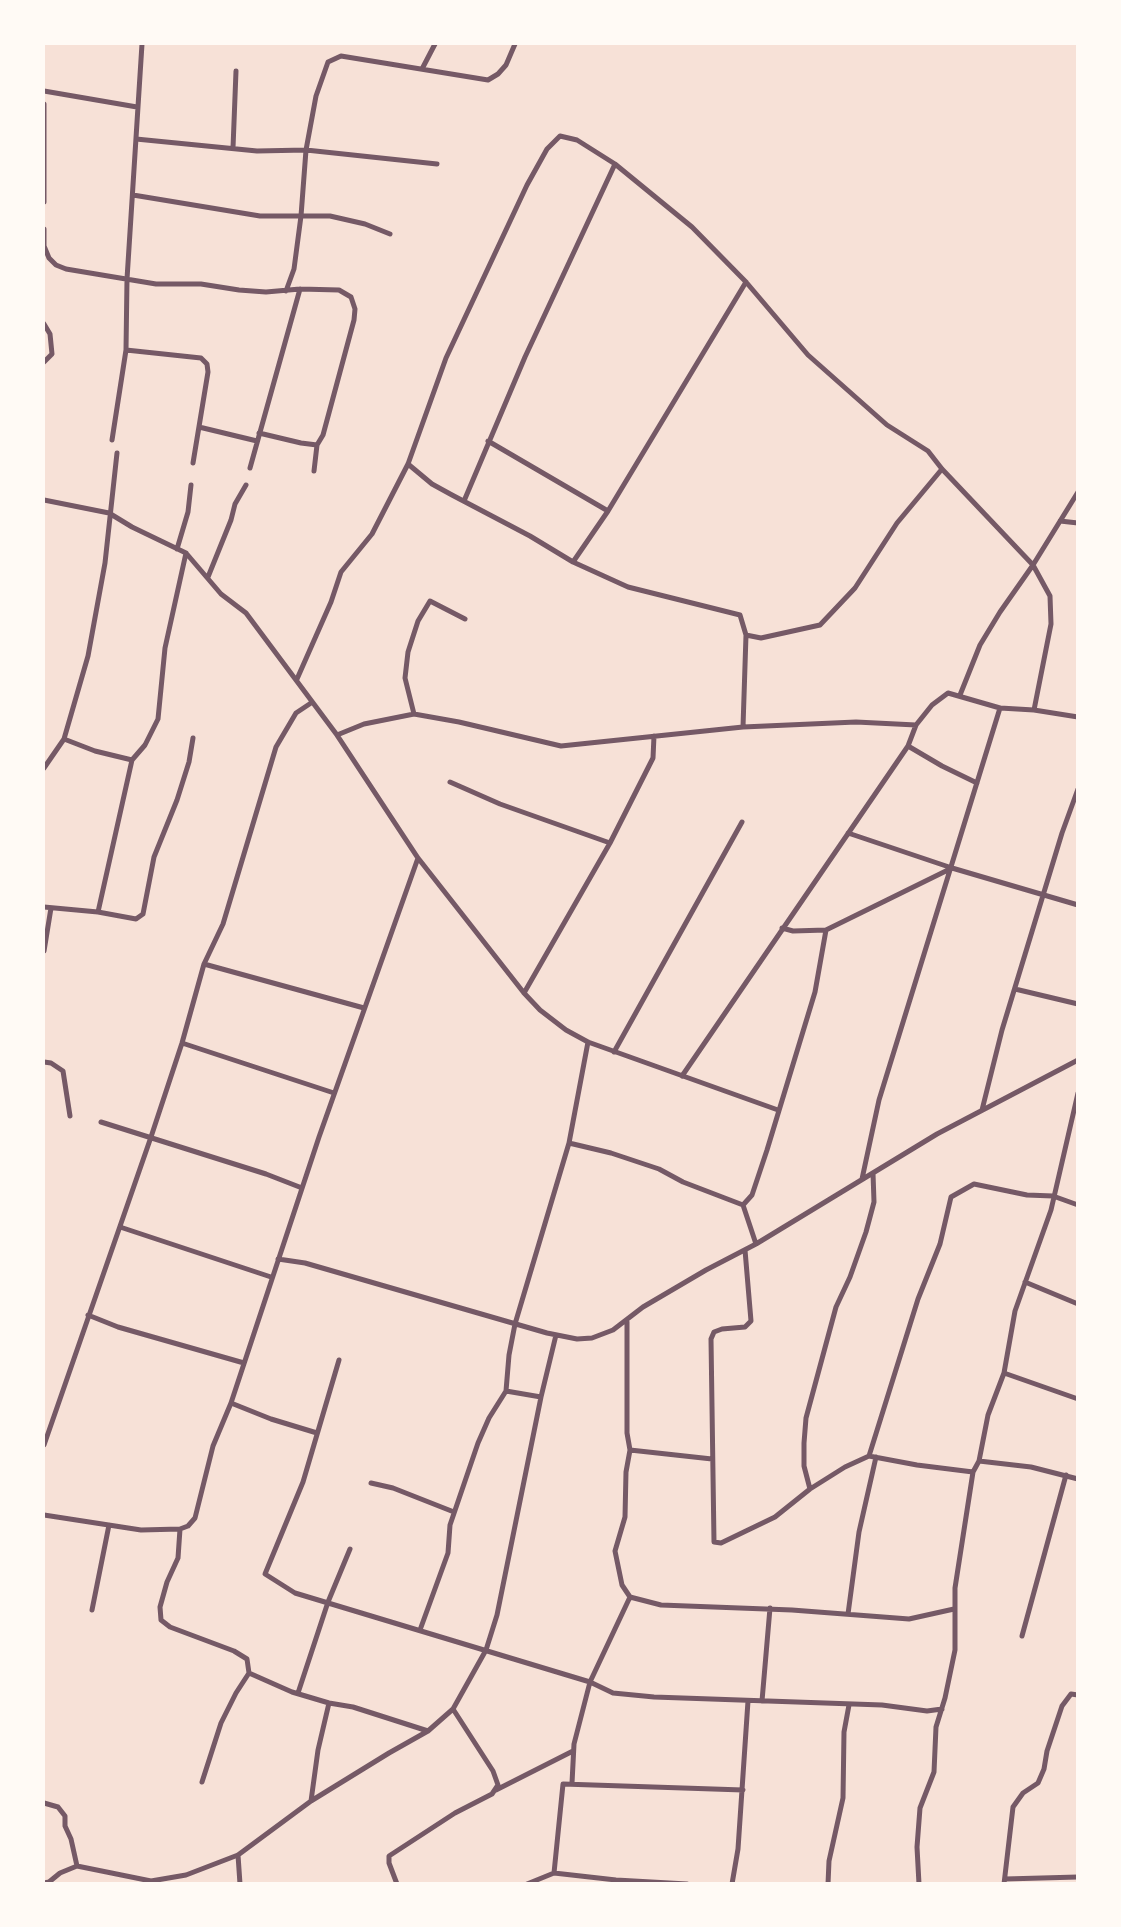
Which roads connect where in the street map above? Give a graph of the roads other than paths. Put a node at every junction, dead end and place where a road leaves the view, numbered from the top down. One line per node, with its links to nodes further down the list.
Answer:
1 (142, 44): 8 (street)
2 (435, 44): 4 (street)
3 (515, 44): 4 (street)
4 (422, 69): 11 (street)
5 (236, 71): 10 (street)
6 (44, 91): 8 (street)
7 (44, 104): 14 (street)
8 (137, 107): 9 (street)
9 (136, 139): 10 (street); 15 (street)
10 (233, 148): 11 (street)
11 (306, 150): 12 (street); 17 (street)
12 (437, 164)
13 (615, 164): 21 (street); 31 (street); 35 (street)
14 (44, 189): 16 (street)
15 (133, 195): 17 (street); 20 (street)
16 (44, 202)
17 (302, 216): 19 (street); 23 (street)
18 (44, 229): 20 (street)
19 (390, 234)
20 (127, 279): 23 (street); 25 (street)
21 (746, 282): 37 (street); 44 (street)
22 (300, 289): 23 (street); 28 (street); 32 (street)
23 (286, 291)
24 (44, 324): 26 (street)
25 (126, 350): 27 (street); 29 (street)
26 (44, 362)
27 (199, 427): 30 (street); 34 (street)
28 (259, 433): 30 (street); 32 (street)
29 (112, 440)
30 (257, 441): 36 (street)
31 (488, 441): 43 (street); 44 (street)
32 (317, 445): 38 (street)
33 (117, 453): 45 (street)
34 (193, 463)
35 (408, 464): 43 (street); 55 (street)
36 (250, 468)
37 (942, 469): 51 (street); 54 (street)
38 (314, 471)
39 (191, 485): 48 (street)
40 (246, 485): 52 (street)
41 (1077, 492): 46 (street)
42 (44, 500): 45 (street)
43 (464, 501): 50 (street)
44 (608, 511): 50 (street)
45 (110, 513): 48 (street); 67 (street)
46 (1060, 521): 47 (street); 51 (street)
47 (1077, 523)
48 (177, 549): 49 (street)
49 (186, 553): 52 (street); 69 (street)
50 (573, 562): 54 (street)
51 (1033, 565): 56 (street); 59 (street)
52 (208, 577): 55 (street)
53 (465, 620): 60 (street)
54 (746, 636): 63 (street)
55 (297, 679): 57 (street)
56 (960, 695): 58 (street); 62 (street)
57 (311, 703): 64 (street); 88 (street)
58 (1000, 708): 59 (street); 72 (street)
59 (1034, 710): 61 (street)
60 (414, 714): 64 (street); 65 (street)
61 (1077, 717)
62 (916, 724): 63 (street); 68 (street)
63 (743, 727): 65 (street)
64 (337, 735): 78 (street)
65 (654, 736): 77 (street)
66 (193, 738): 84 (street)
67 (64, 739): 69 (street); 70 (street)
68 (908, 746): 72 (street); 76 (street)
69 (132, 760): 84 (street)
70 (44, 768)
71 (450, 782): 77 (street)
72 (977, 783): 79 (street)
73 (1077, 789): 74 (street)
74 (1075, 806): 80 (street)
75 (742, 822): 95 (street)
76 (848, 833): 79 (street); 85 (street)
77 (610, 843): 90 (street)
78 (418, 858): 90 (street); 92 (street)
79 (952, 868): 80 (street); 86 (street); 108 (street)
80 (1043, 894): 81 (street); 89 (street)
81 (1077, 905)
82 (44, 907): 83 (street)
83 (51, 908): 84 (street); 87 (street)
84 (98, 912)
85 (782, 928): 86 (street); 98 (street)
86 (826, 930): 101 (street)
87 (44, 951)
88 (204, 964): 92 (street); 94 (street)
89 (1015, 989): 91 (street); 102 (street)
90 (524, 993): 93 (street)
91 (1077, 1004)
92 (364, 1008): 99 (street)
93 (588, 1042): 95 (street); 106 (street)
94 (182, 1043): 99 (street); 105 (street)
95 (614, 1052): 98 (street)
96 (1077, 1060): 102 (street)
97 (44, 1062): 103 (street)
98 (682, 1076): 101 (street)
99 (334, 1093): 109 (street)
100 (1077, 1093): 110 (street)
101 (778, 1110): 111 (street)
102 (982, 1110): 107 (street)
103 (70, 1116)
104 (101, 1122): 105 (street)
105 (151, 1137): 109 (street); 113 (street)
106 (569, 1143): 111 (street); 122 (street)
107 (873, 1173): 108 (street); 142 (street)
108 (862, 1179): 114 (street)
109 (302, 1188): 116 (street)
110 (1053, 1196): 112 (street); 118 (street); 134 (street)
111 (743, 1205): 114 (street)
112 (1077, 1205)
113 (120, 1227): 117 (street); 120 (street)
114 (756, 1244): 115 (street)
115 (745, 1250): 121 (street); 136 (street)
116 (278, 1260): 117 (street); 122 (street)
117 (271, 1277): 125 (street)
118 (1025, 1282): 119 (street); 126 (street)
119 (1077, 1304)
120 (88, 1315): 125 (street); 132 (street)
121 (627, 1322): 123 (street); 133 (street)
122 (515, 1324): 123 (street); 127 (street)
123 (556, 1335): 128 (street)
124 (339, 1360): 131 (street)
125 (244, 1363): 130 (street)
126 (1004, 1373): 129 (street); 137 (street)
127 (506, 1390): 128 (street); 143 (street)
128 (541, 1397): 156 (street)
129 (1077, 1399)
130 (231, 1403): 131 (street); 146 (street)
131 (317, 1433): 149 (street)
132 (44, 1445)
133 (630, 1450): 136 (street); 148 (street)
134 (868, 1455): 135 (street); 142 (street)
135 (876, 1457): 138 (street); 153 (street)
136 (712, 1459): 142 (street)
137 (979, 1461): 138 (street); 139 (street)
138 (973, 1472): 152 (street)
139 (1066, 1475): 140 (street); 155 (street)
140 (1077, 1479)
141 (371, 1483): 143 (street)
142 (810, 1489)
143 (454, 1512): 154 (street)
144 (44, 1515): 145 (street)
145 (109, 1525): 146 (street); 151 (street)
146 (180, 1529): 157 (street)
147 (350, 1549): 149 (street)
148 (630, 1597): 150 (street); 158 (street)
149 (328, 1602): 154 (street); 159 (street)
150 (770, 1608): 153 (street); 162 (street)
151 (92, 1610)
152 (954, 1610): 153 (street); 166 (street)
153 (848, 1614)
154 (420, 1630): 156 (street)
155 (1023, 1636)
156 (486, 1650): 158 (street); 165 (street)
157 (249, 1673): 159 (street); 169 (street)
158 (590, 1682): 161 (street); 168 (street)
159 (298, 1693): 163 (street)
160 (1077, 1695): 179 (street)
161 (748, 1701): 162 (street); 172 (street)
162 (762, 1701): 164 (street)
163 (329, 1703): 167 (street); 173 (street)
164 (849, 1705): 166 (street); 187 (street)
165 (453, 1709): 167 (street); 171 (street)
166 (942, 1709): 188 (street)
167 (428, 1731): 173 (street)
168 (573, 1751): 170 (street); 171 (street)
169 (202, 1782)
170 (572, 1783): 172 (street); 177 (street)
171 (496, 1790): 183 (street)
172 (743, 1790): 186 (street)
173 (311, 1801): 175 (street)
174 (44, 1803): 176 (street)
175 (238, 1855): 180 (street); 182 (street)
176 (77, 1866): 180 (street); 181 (street)
177 (554, 1873): 184 (street); 185 (street)
178 (1077, 1877): 179 (street)
179 (1004, 1881)
180 (151, 1882)
181 (44, 1883)
182 (240, 1884)
183 (397, 1884)
184 (526, 1884)
185 (687, 1884)
186 (732, 1884)
187 (828, 1884)
188 (919, 1884)

